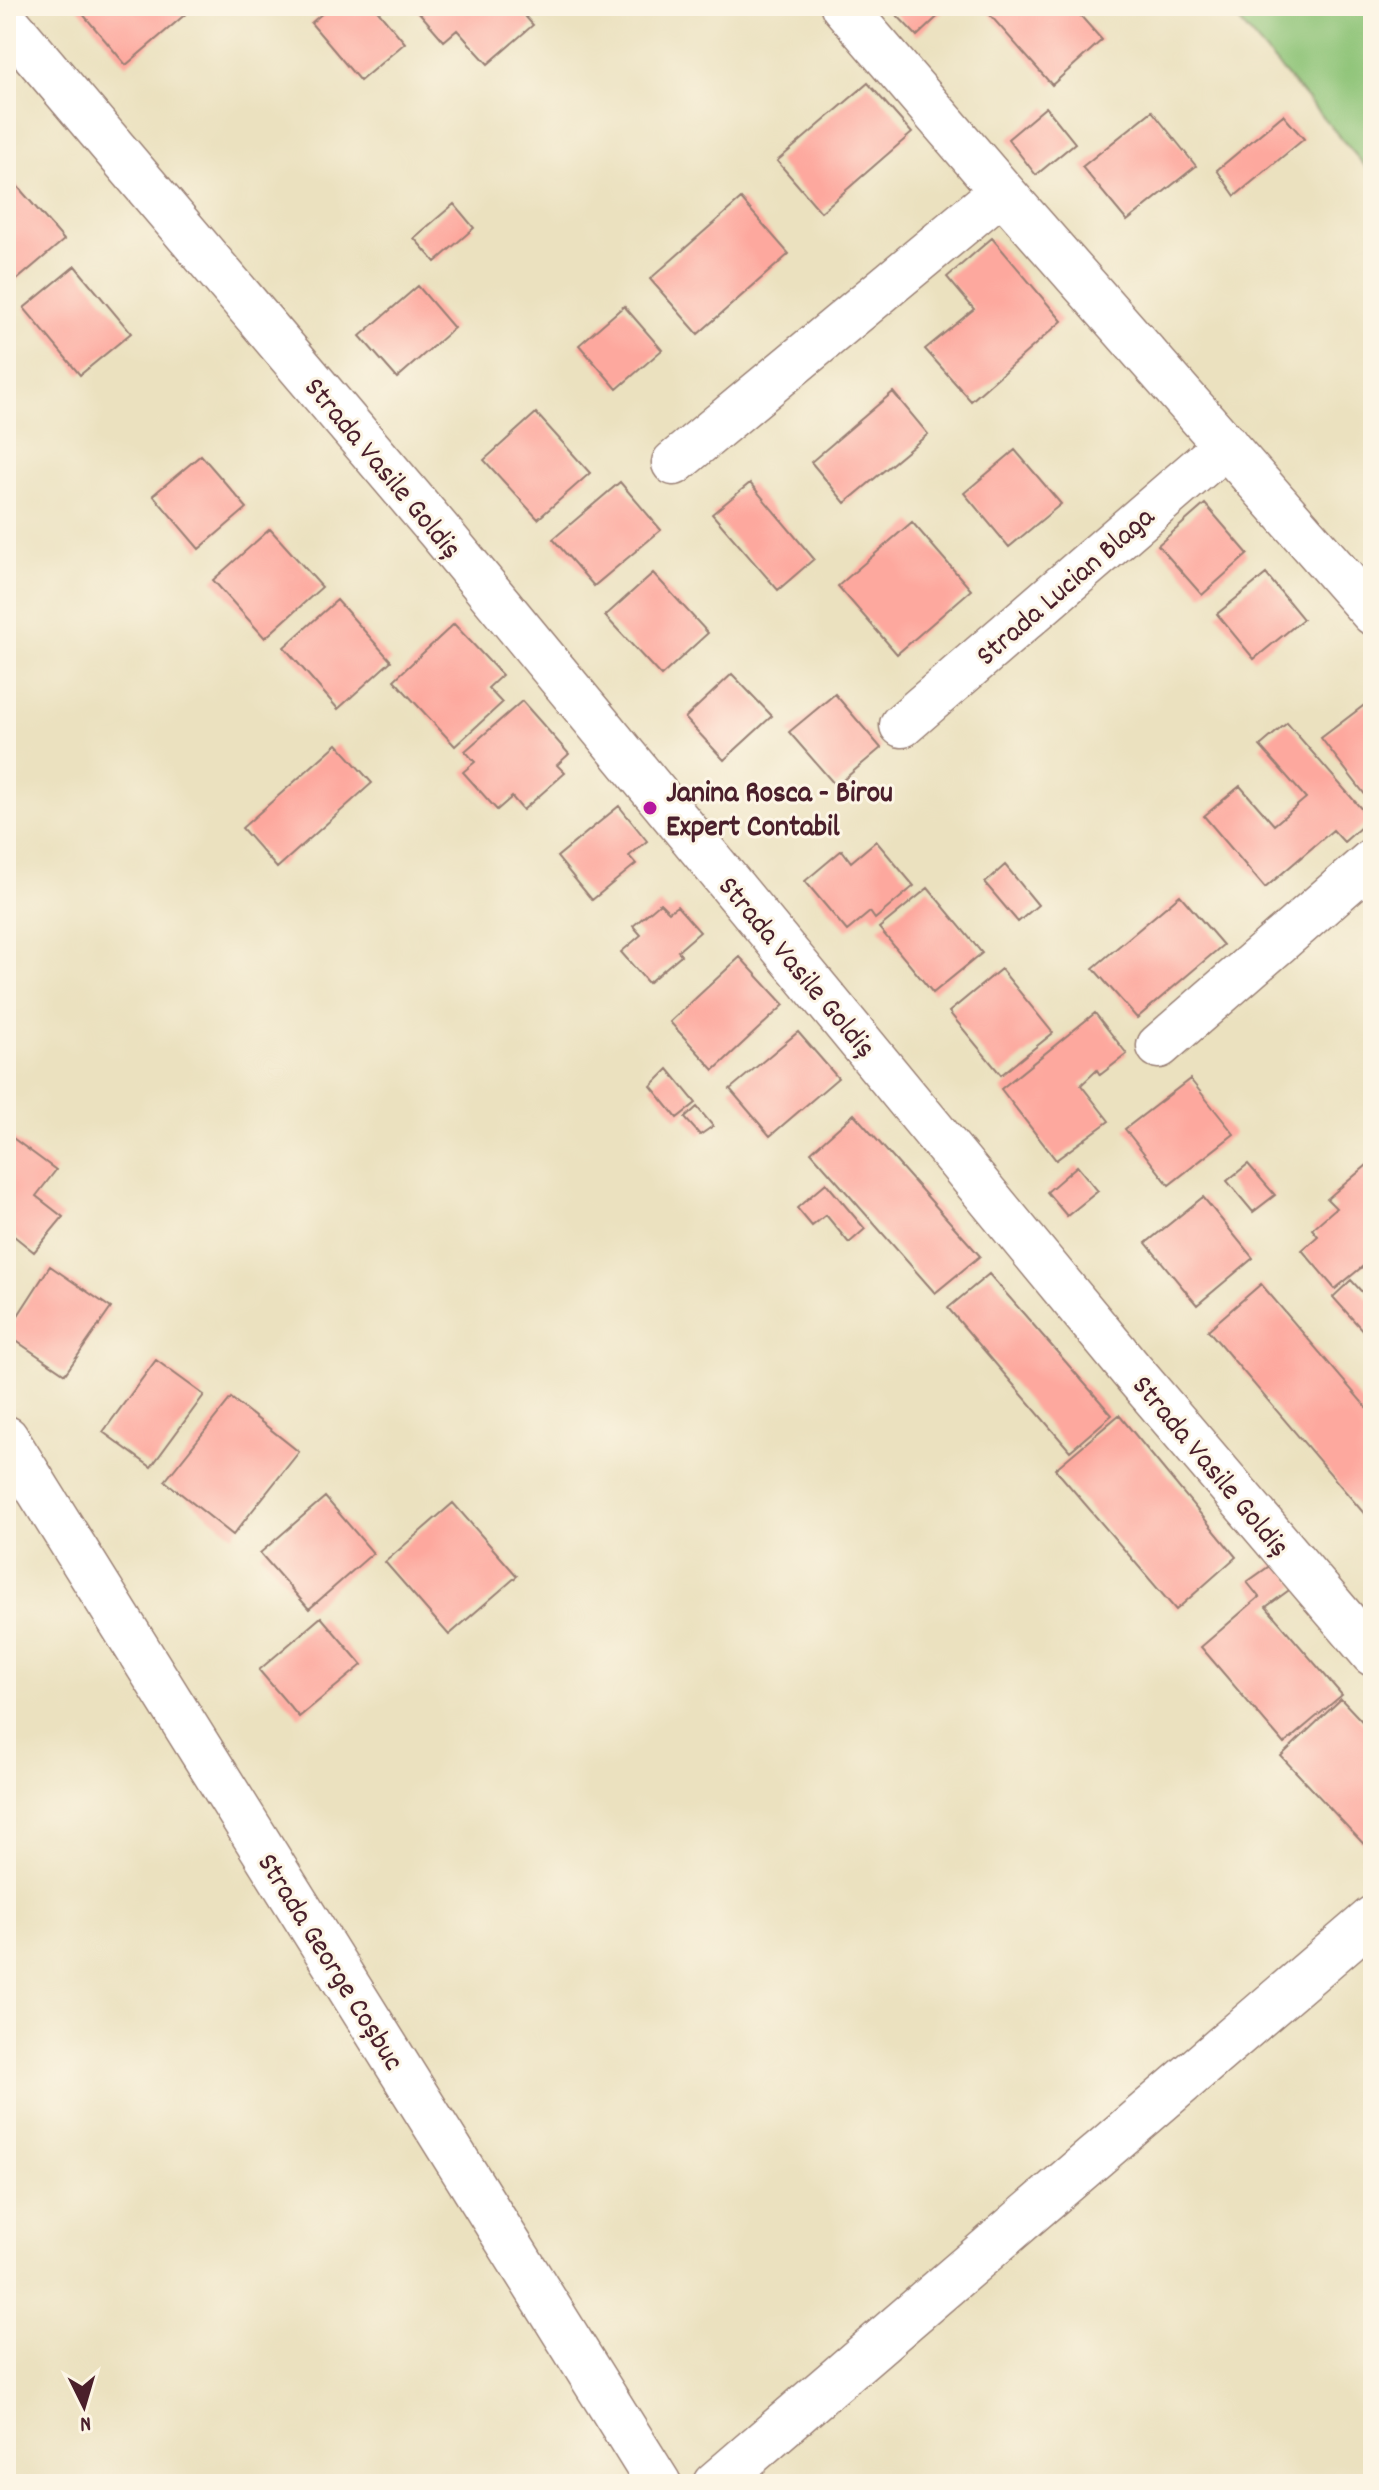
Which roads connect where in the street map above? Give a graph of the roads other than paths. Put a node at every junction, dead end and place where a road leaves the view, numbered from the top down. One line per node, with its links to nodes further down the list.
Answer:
1 (843, 6): 3 (street)
2 (6, 21): 11 (street, Strada Vasile Goldiș)
3 (1002, 191): 4 (street); 5 (street)
4 (1226, 445): 6 (street); 7 (street, Strada Lucian Blaga)
5 (674, 463)
6 (1373, 613)
7 (902, 725)
8 (1373, 860): 9 (street)
9 (1159, 1046)
10 (6, 1438): 13 (street, Strada George Coșbuc)
11 (1373, 1654)
12 (1373, 1918): 14 (street)
13 (659, 2484)
14 (715, 2484)

